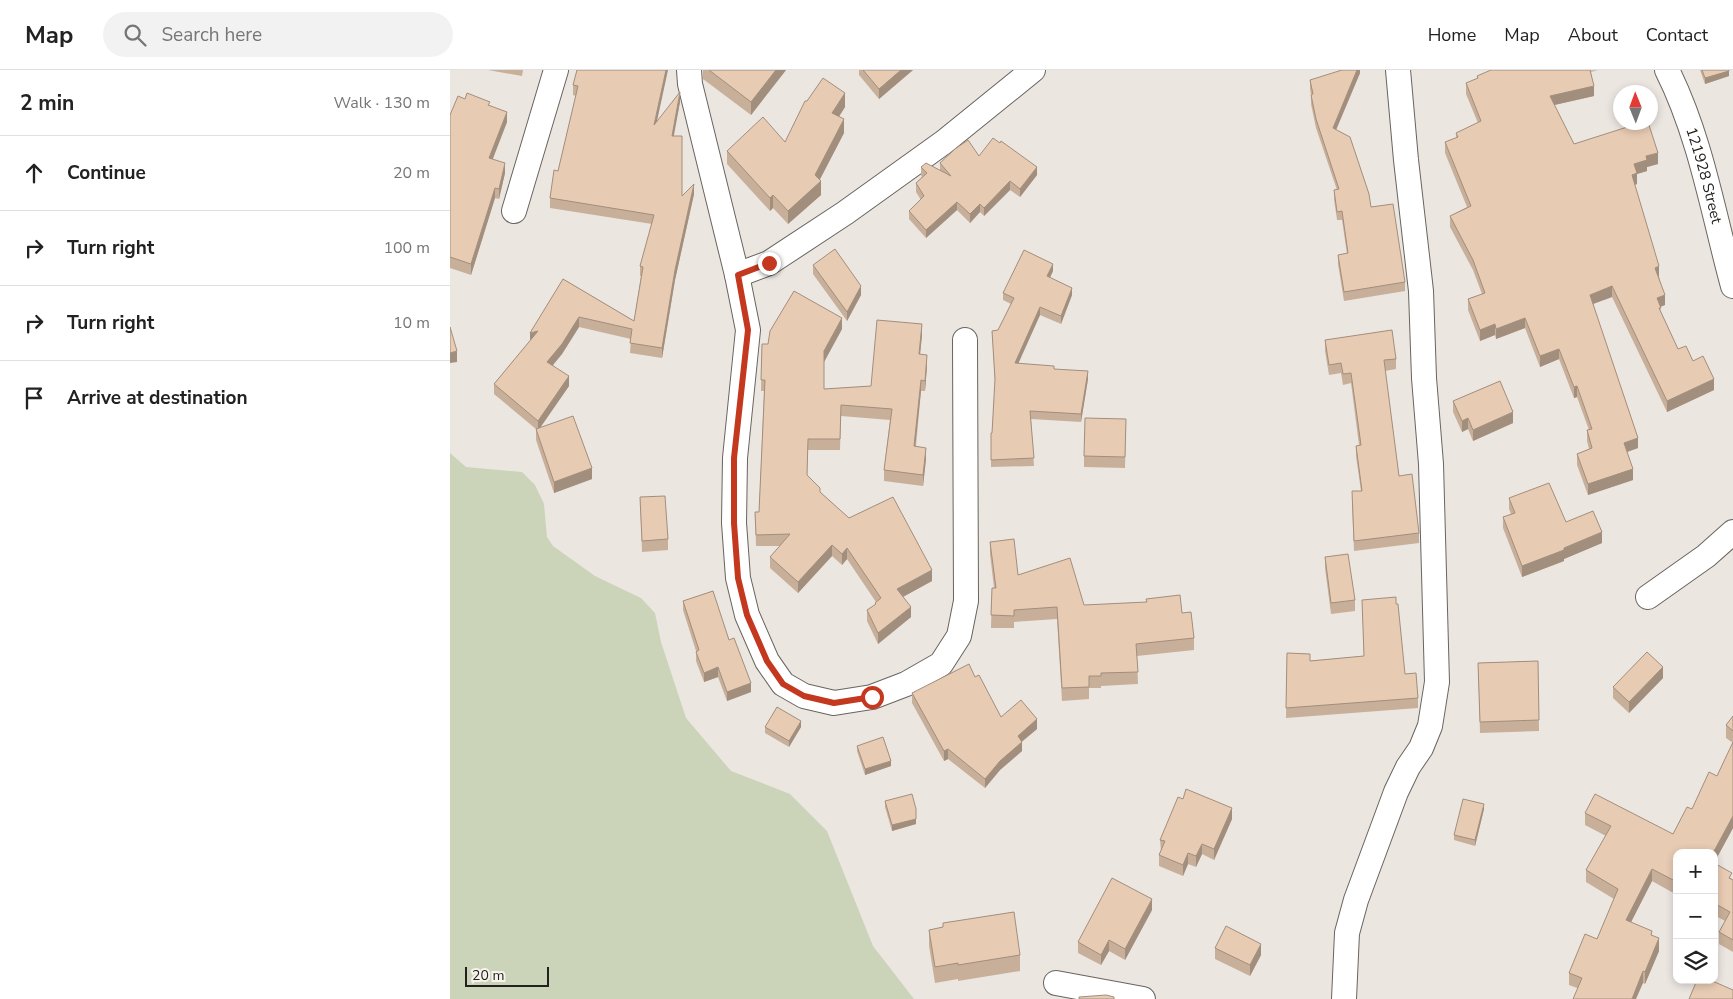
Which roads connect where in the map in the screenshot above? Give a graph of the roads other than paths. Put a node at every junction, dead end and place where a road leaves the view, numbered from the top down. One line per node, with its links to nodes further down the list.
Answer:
1 (556, 70): 6 (street)
2 (689, 70): 7 (street)
3 (1032, 70): 7 (street)
4 (1398, 70): 14 (street)
5 (1667, 70): 8 (street, 121928 Street)
6 (514, 211)
7 (738, 275): 9 (street)
8 (1733, 286)
9 (965, 340)
10 (1733, 532): 11 (street)
11 (1648, 597)
12 (1056, 983): 13 (street)
13 (1144, 999)
14 (1344, 999)

